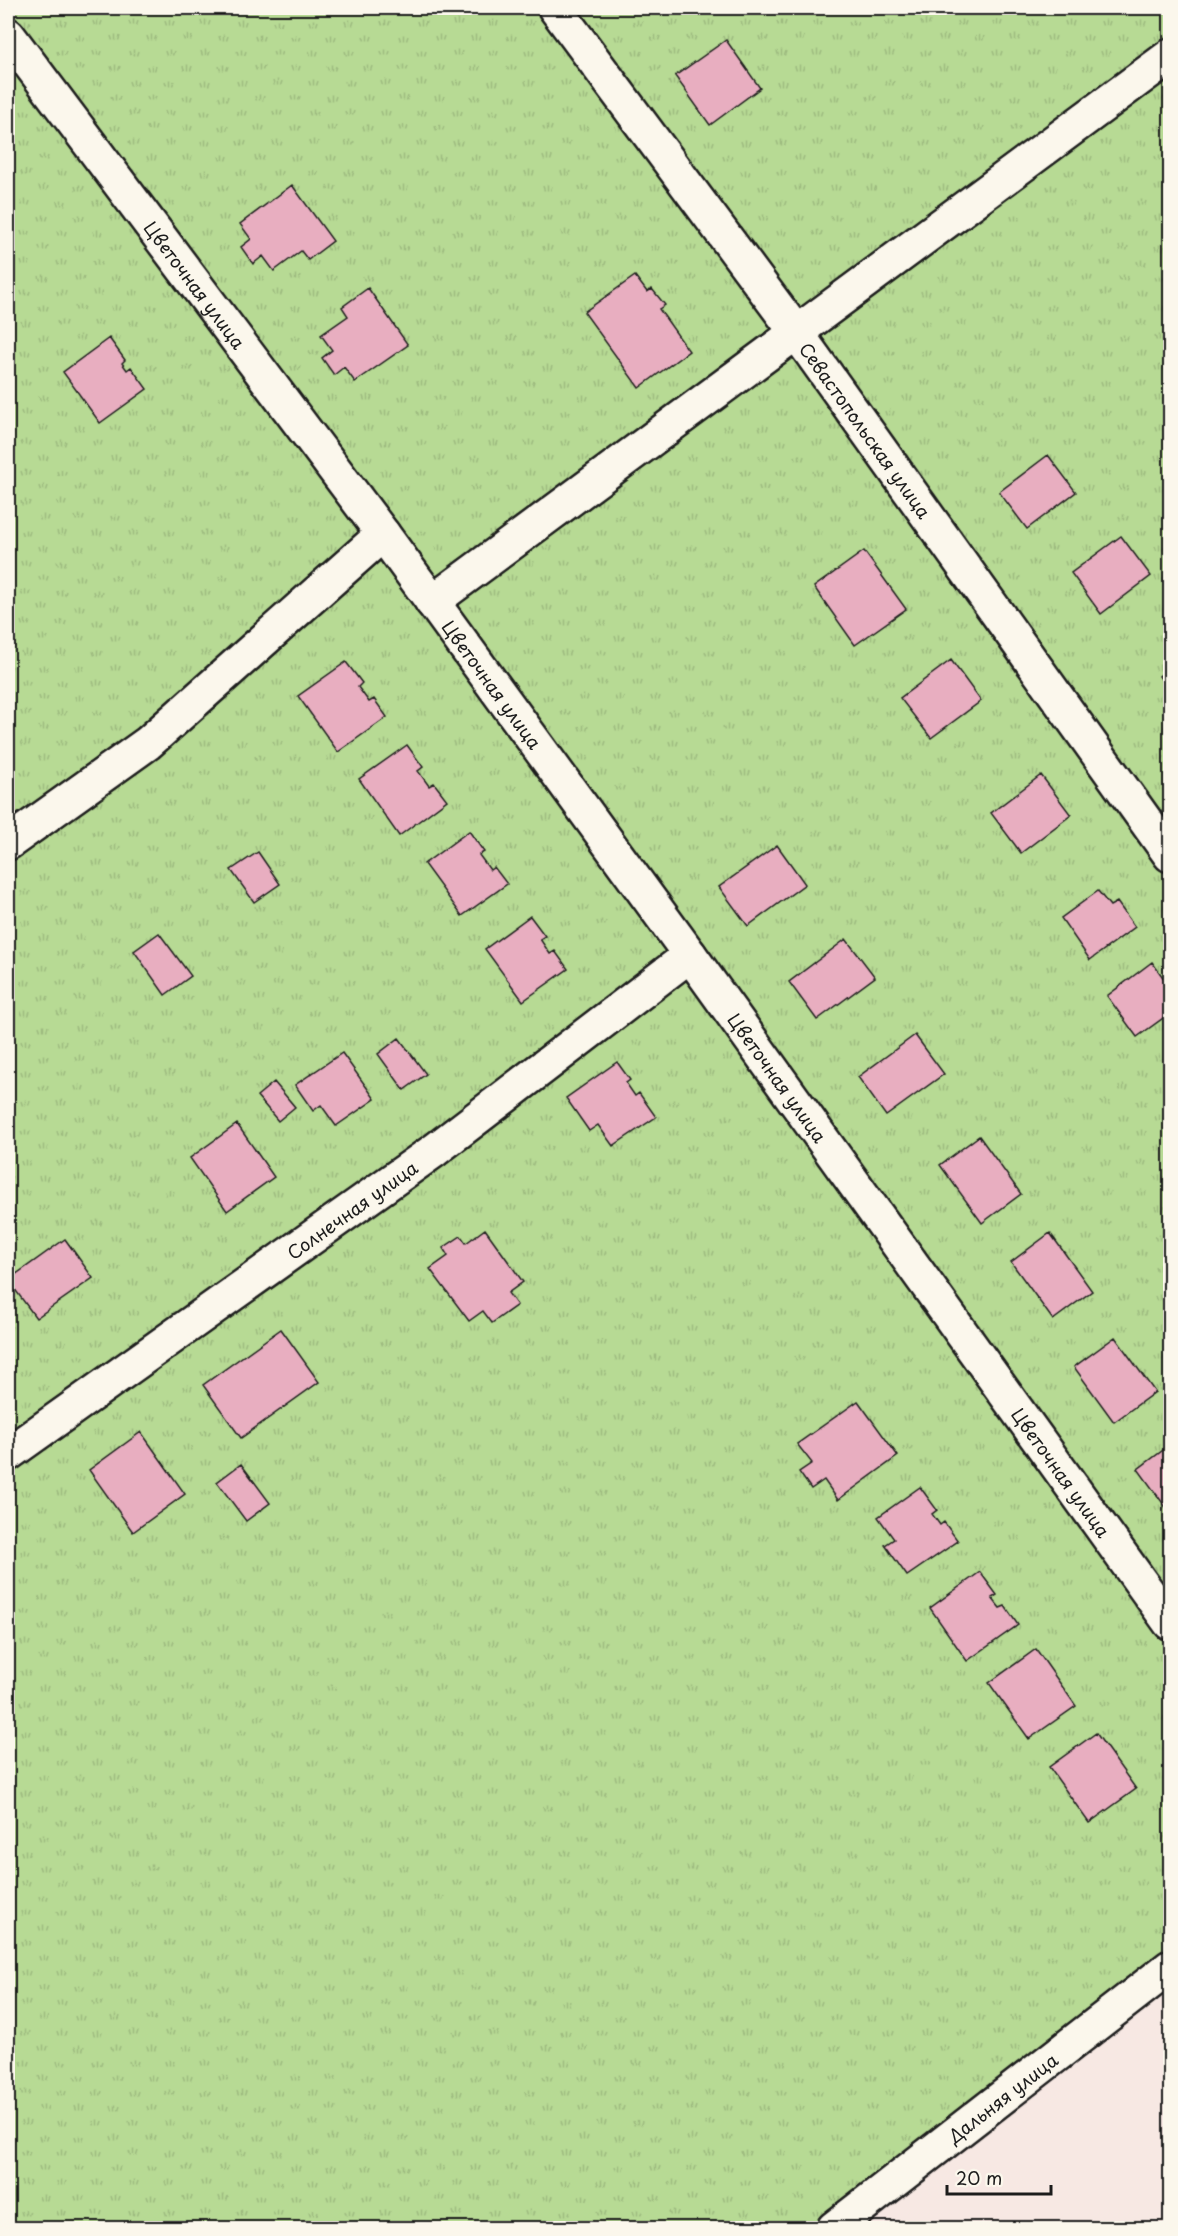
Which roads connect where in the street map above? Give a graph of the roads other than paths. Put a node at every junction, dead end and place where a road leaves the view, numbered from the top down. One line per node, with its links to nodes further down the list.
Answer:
1 (555, 8): 4 (street, Севастопольская улица)
2 (8, 35): 5 (street, Цветочная улица)
3 (1170, 56): 4 (street)
4 (796, 332): 6 (street); 8 (street, Севастопольская улица)
5 (383, 534): 6 (street, Цветочная улица); 7 (street)
6 (432, 602): 9 (street, Цветочная улица)
7 (8, 843)
8 (1170, 855)
9 (690, 955): 10 (street, Солнечная улица); 11 (street, Цветочная улица)
10 (8, 1454)
11 (1170, 1623)
12 (1170, 1967): 13 (street, Дальняя улица)
13 (855, 2222)

